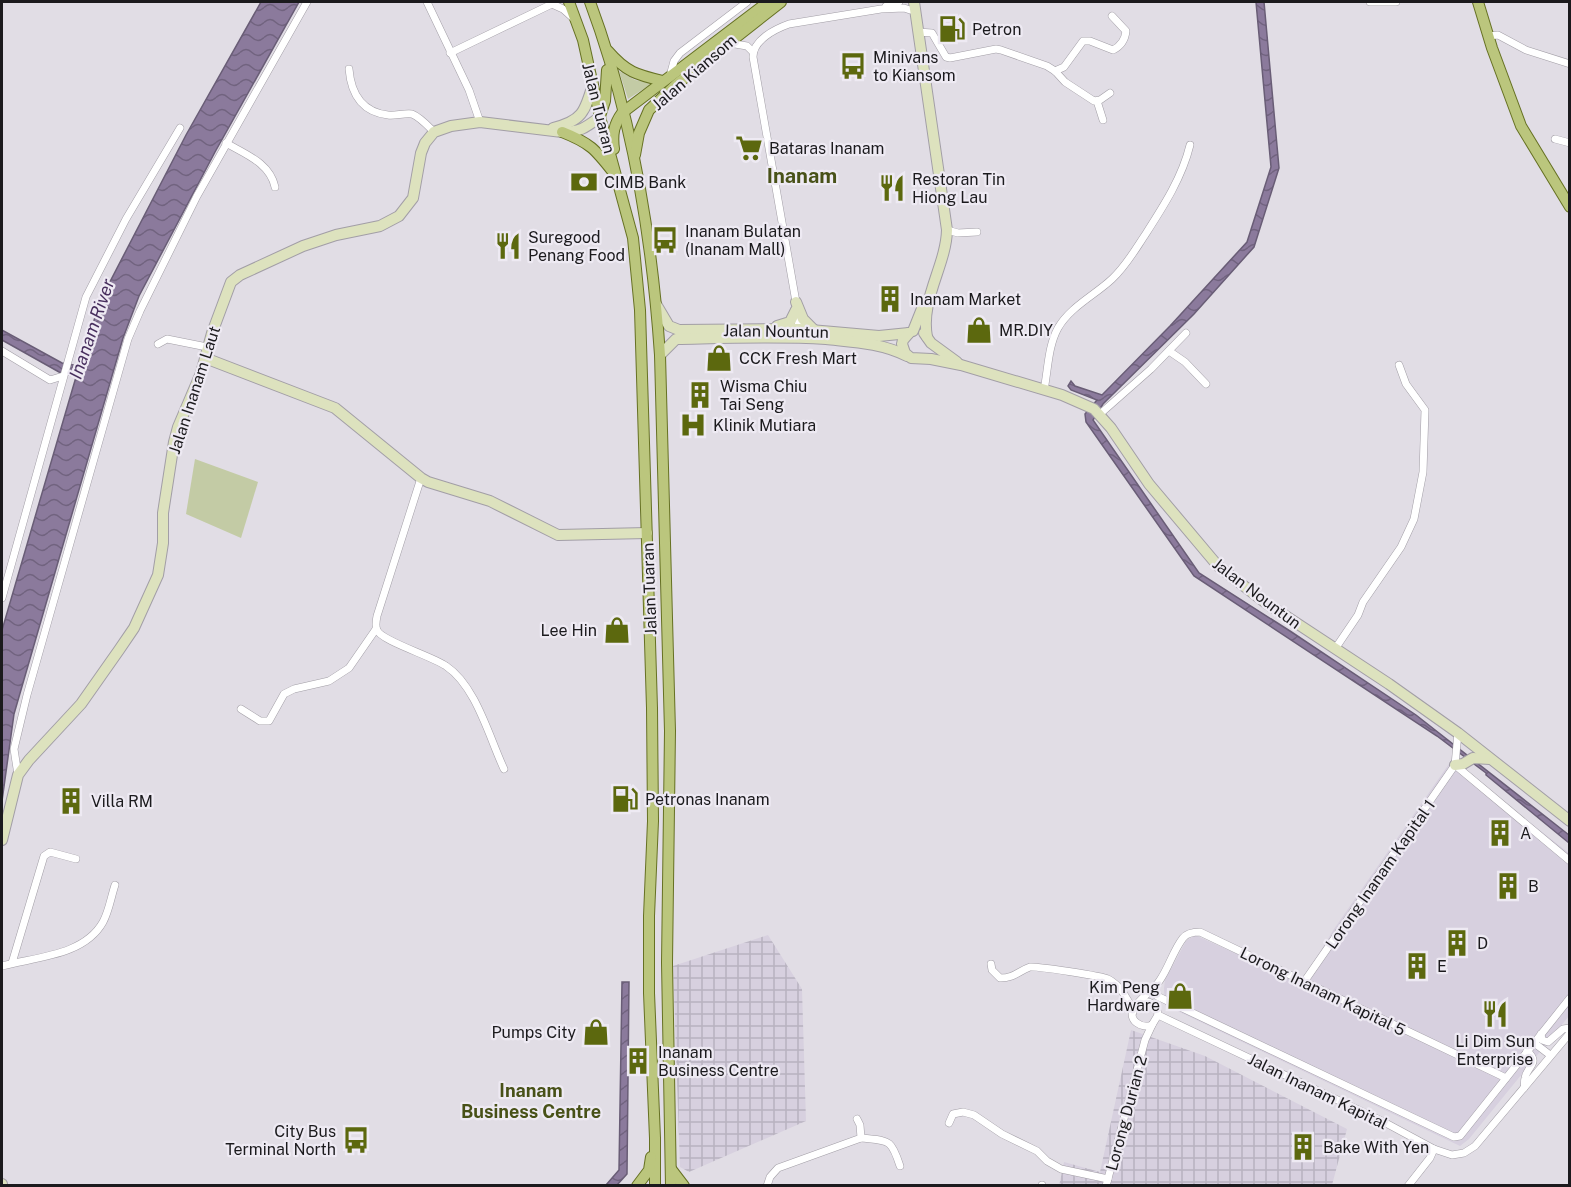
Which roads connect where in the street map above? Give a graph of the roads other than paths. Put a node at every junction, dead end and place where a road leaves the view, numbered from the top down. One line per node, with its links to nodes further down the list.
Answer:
1 (307, 2): 39 (street)
2 (427, 2): 22 (street)
3 (569, 2): 16 (main road, Jalan Tuaran)
4 (590, 2): 20 (main road, Jalan Tuaran)
5 (747, 2): 26 (street)
6 (768, 2): 26 (main road, Jalan Kiansom)
7 (781, 2): 19 (main road, Jalan Kiansom)
8 (899, 2): 14 (street)
9 (1370, 2): 10 (street)
10 (1396, 2)
11 (1478, 2): 18 (main road)
12 (552, 3): 16 (street); 22 (street)
13 (911, 4): 14 (street); 17 (street); 53 (street)
14 (881, 9): 21 (street)
15 (1112, 16): 25 (street)
16 (576, 20): 27 (main road, Jalan Tuaran)
17 (918, 32): 25 (street); 46 (street)
18 (1488, 36): 23 (street); 45 (main road)
19 (728, 42): 21 (street); 42 (main road, Jalan Kiansom)
20 (606, 48): 26 (main road); 30 (main road, Jalan Tuaran); 31 (main road)
21 (753, 52): 49 (street)
22 (450, 53): 33 (street)
23 (1569, 64)
24 (349, 69): 36 (street)
25 (1055, 71): 29 (street)
26 (667, 79): 30 (main road, Jalan Kiansom)
27 (593, 84): 31 (main road, Jalan Tuaran); 35 (street)
28 (1110, 93): 29 (street)
29 (1097, 101): 32 (street)
30 (622, 112): 42 (main road, Jalan Tuaran); 43 (main road)
31 (600, 117): 37 (street); 43 (main road, Jalan Tuaran)
32 (1103, 120)
33 (480, 122): 35 (street); 36 (street)
34 (180, 128): 66 (street)
35 (544, 130): 37 (street)
36 (434, 132): 60 (street, Jalan Inanam Laut)
37 (562, 132): 43 (main road)
38 (1555, 139): 40 (street)
39 (226, 143): 44 (street); 80 (street)
40 (1569, 143)
41 (1190, 146): 68 (street)
42 (634, 161): 48 (main road, Jalan Tuaran)
43 (617, 177): 71 (main road, Jalan Tuaran)
44 (275, 186)
45 (1569, 207)
46 (947, 230): 47 (street); 55 (street)
47 (977, 231)
48 (656, 304): 51 (street, Jalan Nountun); 61 (main road, Jalan Tuaran)
49 (796, 306): 50 (street); 51 (street); 52 (street)
50 (799, 329): 51 (street, Jalan Nountun); 52 (street, Jalan Nountun); 56 (street)
51 (762, 330)
52 (814, 330): 53 (street, Jalan Nountun)
53 (911, 332): 55 (street, Jalan Nountun); 62 (street)
54 (1186, 333): 59 (street)
55 (928, 338): 63 (street); 64 (street, Jalan Nountun)
56 (862, 342): 61 (street, Jalan Nountun); 62 (street, Jalan Nountun)
57 (158, 344): 60 (street)
58 (2, 351): 66 (street)
59 (1169, 351): 67 (street); 69 (street)
60 (206, 352): 70 (street); 80 (street, Jalan Inanam Laut)
61 (660, 355): 114 (main road, Jalan Tuaran)
62 (908, 356): 63 (street, Jalan Nountun)
63 (919, 359): 64 (street, Jalan Nountun)
64 (961, 365): 68 (street, Jalan Nountun)
65 (1399, 365): 74 (street)
66 (63, 376): 72 (street)
67 (1206, 384)
68 (1044, 390): 69 (street, Jalan Nountun)
69 (1100, 414): 74 (street, Jalan Nountun)
70 (421, 478): 71 (street); 73 (street)
71 (647, 533): 110 (main road, Jalan Tuaran)
72 (2, 598)
73 (376, 629): 75 (street); 79 (street)
74 (1335, 649): 76 (street, Jalan Nountun)
75 (241, 709)
76 (1458, 733): 77 (street, Jalan Nountun); 78 (street)
77 (1491, 759): 78 (street); 81 (street, Jalan Nountun)
78 (1455, 765): 84 (street); 90 (street, Lorong Inanam Kapital 1)
79 (504, 769)
80 (18, 775): 82 (street, Jalan Inanam Laut)
81 (1569, 821)
82 (2, 840)
83 (76, 859): 86 (street)
84 (1569, 861)
85 (115, 885): 86 (street)
86 (12, 963): 88 (street)
87 (991, 964): 95 (street)
88 (2, 966)
89 (1160, 981): 90 (street, Lorong Inanam Kapital 5); 91 (street, Lorong Inanam Kapital 5); 93 (street, Lorong Inanam Kapital 5)
90 (1304, 982): 106 (street, Lorong Inanam Kapital 5)
91 (1157, 996): 94 (street, Lorong Inanam Kapital 5); 106 (street)
92 (1569, 998): 101 (street)
93 (1140, 1002): 94 (street); 95 (street)
94 (1156, 1007): 96 (street)
95 (1133, 1012): 97 (street)
96 (1158, 1015): 98 (street); 112 (street, Jalan Inanam Kapital)
97 (1134, 1020): 98 (street); 102 (street, Lorong Durian 2)
98 (1152, 1025): 102 (street, Lorong Durian 2)
99 (1569, 1028): 101 (street)
100 (1569, 1033): 105 (street, Jalan Inanam Kapital)
101 (1541, 1034): 103 (street)
102 (1145, 1040): 115 (street, Lorong Durian 2)
103 (1533, 1042): 104 (street); 105 (street)
104 (1527, 1051): 106 (street); 107 (street, Jalan Inanam Kapital)
105 (1550, 1055): 107 (street, Jalan Inanam Kapital)
106 (1506, 1078)
107 (1524, 1088): 112 (street, Jalan Inanam Kapital)
108 (857, 1119): 111 (street)
109 (949, 1122): 115 (street)
110 (655, 1138): 116 (main road); 117 (main road, Jalan Tuaran)
111 (861, 1138): 113 (street); 120 (street)
112 (1434, 1149): 121 (street)
113 (900, 1166)
114 (671, 1169): 118 (main road, Jalan Tuaran); 119 (main road)
115 (1107, 1182)
116 (637, 1185)
117 (655, 1185)
118 (671, 1185)
119 (684, 1185)
120 (767, 1185)
121 (1408, 1185)

